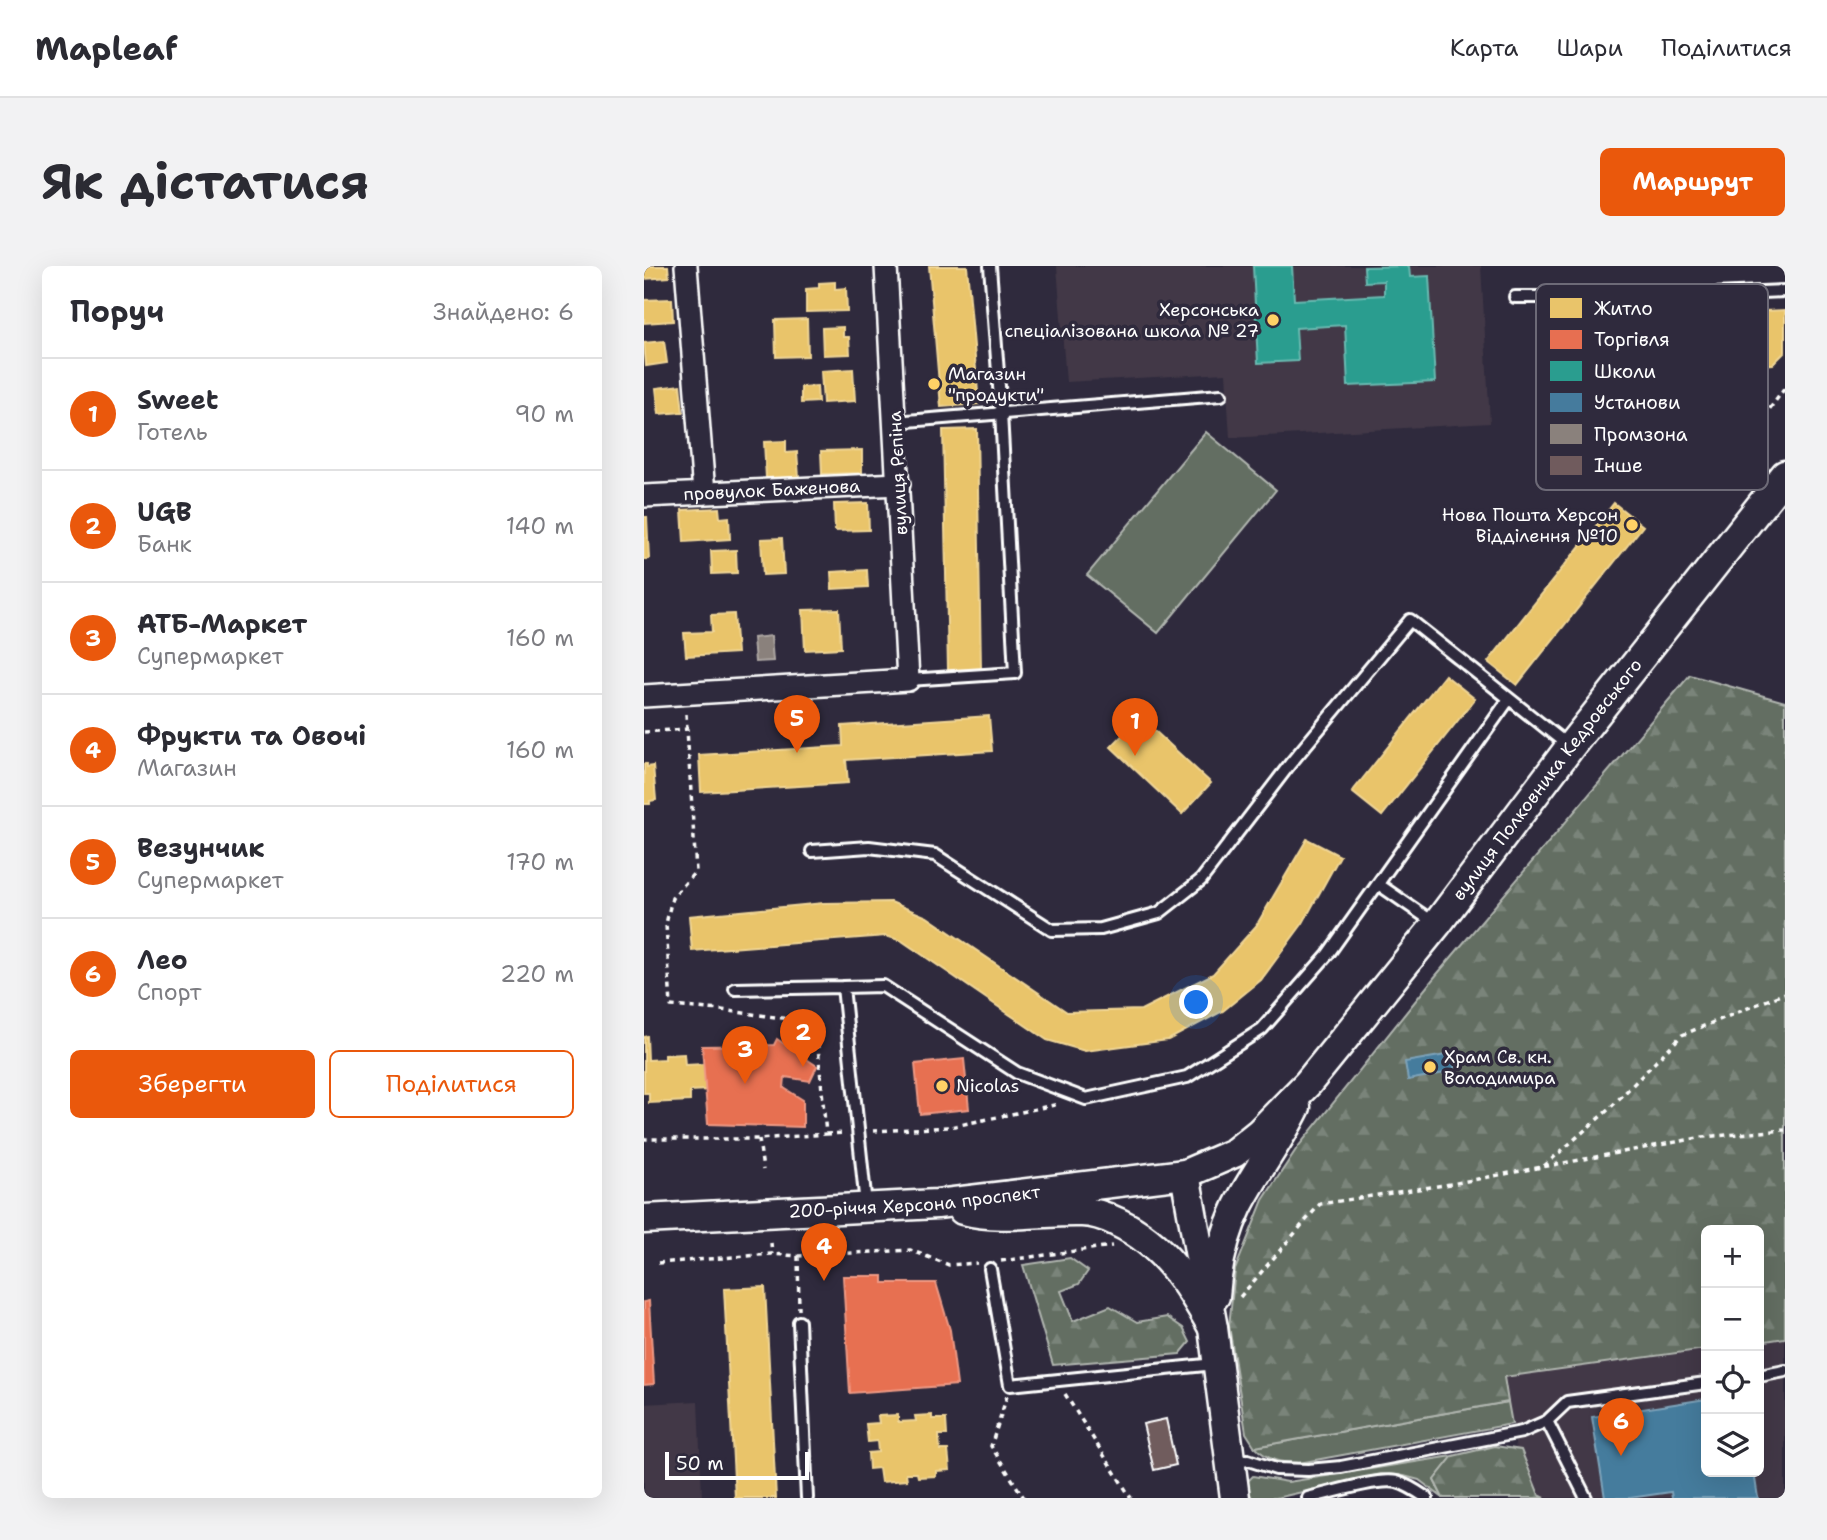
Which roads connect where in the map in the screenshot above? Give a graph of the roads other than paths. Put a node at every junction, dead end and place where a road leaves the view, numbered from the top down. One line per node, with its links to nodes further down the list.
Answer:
1 (686, 266): 11 (street)
2 (886, 266): 8 (street, вулиця Рєпіна)
3 (990, 266): 7 (lane)
4 (1515, 297): 5 (lane)
5 (1536, 297)
6 (1221, 395): 7 (lane)
7 (1001, 413): 8 (lane); 13 (lane)
8 (895, 422): 10 (street, вулиця Рєпіна)
9 (1785, 475): 16 (street, вулиця Полковника Кедровського)
10 (899, 484): 11 (street, провулок Баженова); 13 (street, вулиця Рєпіна)
11 (704, 493): 12 (street, провулок Баженова)
12 (644, 496)
13 (908, 680): 14 (street)
14 (644, 696)
15 (1508, 699): 16 (lane); 17 (lane); 18 (lane)
16 (1570, 747): 19 (street, вулиця Полковника Кедровського)
17 (812, 851)
18 (1378, 884): 19 (lane); 20 (lane)
19 (1437, 924): 22 (street, вулиця Полковника Кедровського)
20 (844, 987): 21 (lane); 25 (lane)
21 (735, 989)
22 (1308, 1083): 23 (street, вулиця Полковника Кедровського); 29 (street, вулиця Полковника Кедровського)
23 (1185, 1174): 24 (street, 200-річчя Херсона проспект); 29 (street, вулиця Полковника Кедровського)
24 (937, 1204): 25 (street, 200-річчя Херсона проспект); 29 (street, вулиця Полковника Кедровського)
25 (867, 1208): 26 (street, 200-річчя Херсона проспект)
26 (644, 1219)
27 (990, 1269): 30 (lane)
28 (799, 1322): 36 (lane)
29 (1213, 1328): 30 (street, вулиця Полковника Кедровського)
30 (1218, 1364): 35 (street, вулиця Полковника Кедровського)
31 (1785, 1371): 32 (lane)
32 (1764, 1375)
33 (1701, 1384): 34 (lane)
34 (1547, 1421): 35 (lane); 40 (lane)
35 (1231, 1463): 37 (street, вулиця Полковника Кедровського)
36 (807, 1498)
37 (1235, 1498)
38 (1308, 1498): 39 (lane)
39 (1427, 1498)
40 (1586, 1498)

